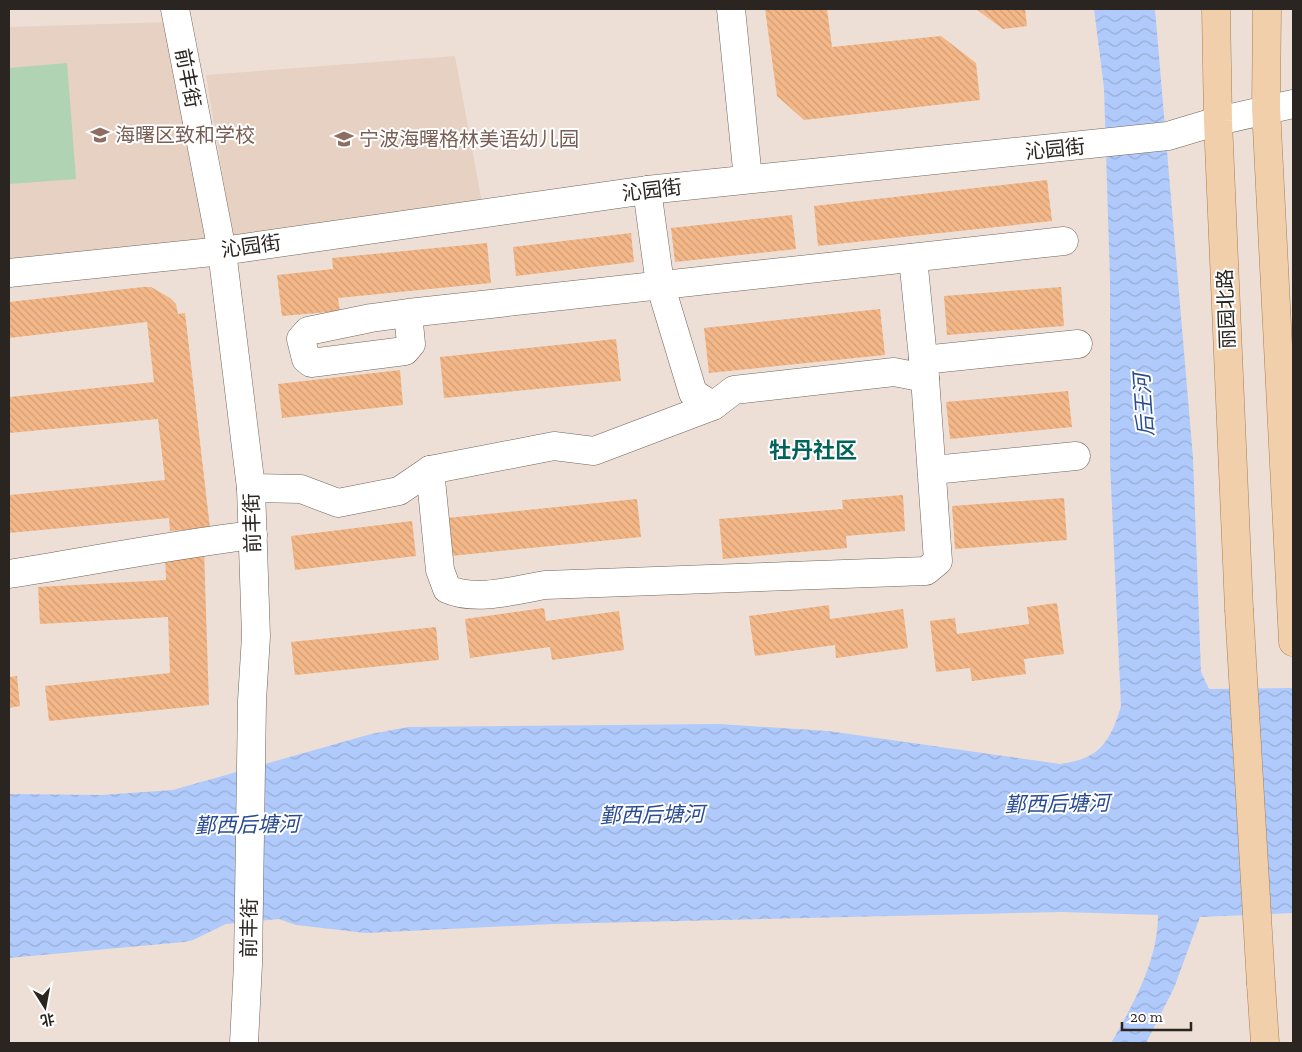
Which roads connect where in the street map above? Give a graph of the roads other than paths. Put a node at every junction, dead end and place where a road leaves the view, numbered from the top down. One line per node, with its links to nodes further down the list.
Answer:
1 (175, 9): 11 (street, 前丰街)
2 (731, 9): 8 (street)
3 (1216, 9): 7 (main road, 丽园北路)
4 (1266, 9): 6 (main road)
5 (1293, 104): 6 (street, 沁园街)
6 (1266, 108): 7 (street, 沁园街); 25 (main road)
7 (1218, 121): 8 (street, 沁园街); 27 (main road, 丽园北路, bridge)
8 (748, 180): 9 (street, 沁园街)
9 (647, 190): 11 (street, 沁园街); 14 (street)
10 (1064, 242): 12 (street)
11 (222, 251): 13 (street, 沁园街); 22 (street, 前丰街)
12 (913, 258): 14 (street); 17 (street)
13 (9, 273)
14 (660, 284): 15 (street); 18 (street)
15 (408, 313)
16 (1078, 344): 17 (street)
17 (924, 369): 18 (street); 21 (street)
18 (712, 406): 20 (street)
19 (1076, 456): 21 (street)
20 (430, 470): 21 (street); 22 (street)
21 (933, 470)
22 (251, 488): 23 (street, 前丰街)
23 (253, 535): 24 (street); 26 (street, 前丰街)
24 (9, 574)
25 (1293, 642)
26 (244, 1043)
27 (1264, 1043)

